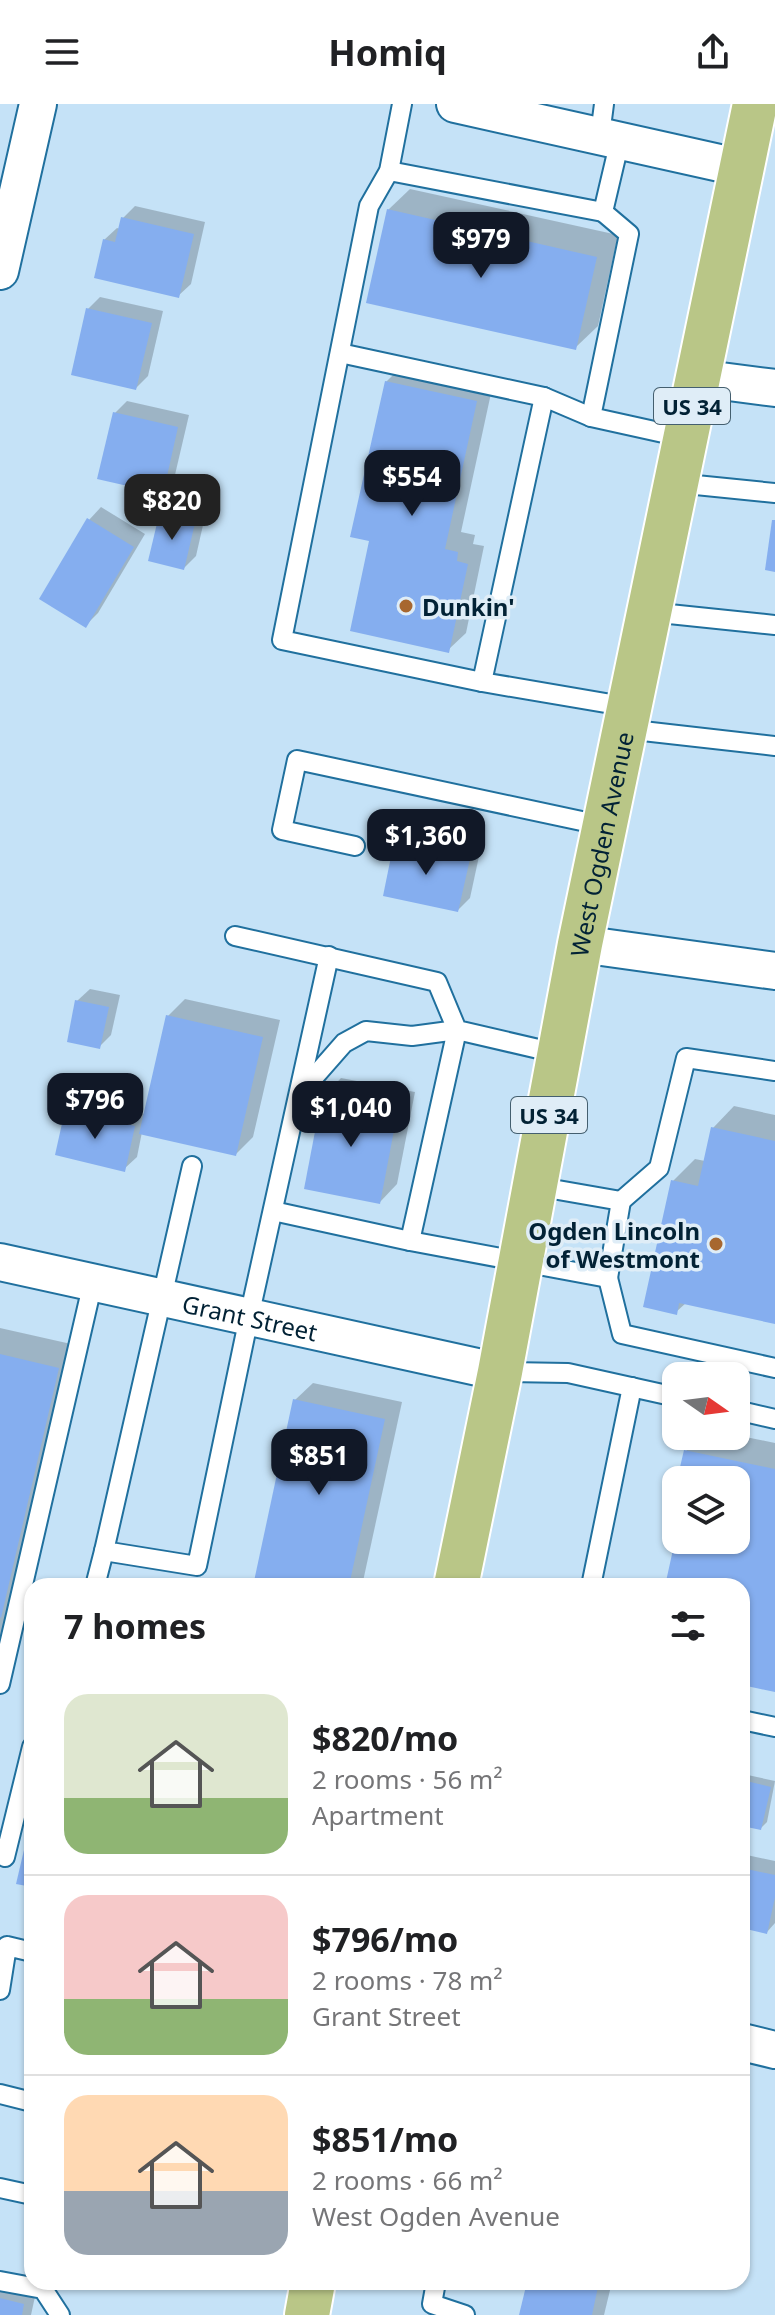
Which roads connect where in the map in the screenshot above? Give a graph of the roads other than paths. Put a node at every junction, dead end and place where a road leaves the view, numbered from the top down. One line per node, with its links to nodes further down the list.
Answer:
1 (38, 104): 8 (street)
2 (402, 104): 6 (lane)
3 (455, 104): 4 (street)
4 (608, 126): 5 (street); 7 (lane)
5 (752, 135): 10 (main road, West Ogden Avenue / US 34)
6 (389, 171): 7 (lane); 9 (lane)
7 (603, 212): 13 (lane)
8 (0, 271)
9 (340, 353): 12 (lane); 19 (lane)
10 (698, 378): 11 (street); 14 (main road, West Ogden Avenue / US 34)
11 (775, 388)
12 (544, 397): 13 (lane); 19 (lane)
13 (591, 417): 14 (lane)
14 (686, 438): 15 (main road, West Ogden Avenue / US 34)
15 (676, 483): 16 (lane); 17 (main road, West Ogden Avenue / US 34)
16 (775, 493)
17 (650, 612): 18 (lane); 20 (main road, West Ogden Avenue / US 34)
18 (775, 625)
19 (482, 682): 20 (lane)
20 (627, 718): 21 (lane); 22 (main road, West Ogden Avenue / US 34)
21 (775, 746)
22 (605, 826): 23 (lane); 25 (main road, West Ogden Avenue / US 34)
23 (355, 846)
24 (235, 936): 26 (lane)
25 (580, 944): 27 (street); 29 (main road, West Ogden Avenue / US 34)
26 (329, 956): 28 (lane); 31 (lane)
27 (775, 971)
28 (457, 1030): 29 (lane); 31 (lane); 36 (lane)
29 (560, 1054): 33 (main road, West Ogden Avenue / US 34)
30 (775, 1071): 34 (lane)
31 (299, 1094): 35 (lane)
32 (192, 1166): 41 (lane)
33 (535, 1186): 34 (lane); 38 (main road, West Ogden Avenue / US 34)
34 (621, 1201): 39 (lane)
35 (273, 1211): 36 (lane); 42 (lane)
36 (410, 1241): 38 (lane)
37 (0, 1262): 40 (street, Grant Street)
38 (521, 1263): 39 (lane); 44 (main road, West Ogden Avenue / US 34)
39 (608, 1278): 43 (lane)
40 (93, 1282): 41 (street, Grant Street); 50 (lane)
41 (161, 1297): 42 (street, Grant Street); 49 (lane)
42 (249, 1317): 44 (street, Grant Street); 49 (lane)
43 (775, 1368)
44 (500, 1372): 45 (lane); 52 (main road, West Ogden Avenue / US 34)
45 (632, 1387): 46 (lane); 53 (lane)
46 (662, 1394)
47 (750, 1413): 48 (lane)
48 (775, 1419)
49 (104, 1551): 51 (lane)
50 (25, 1578)
51 (97, 1578)
52 (458, 1578)
53 (593, 1578)
54 (24, 1580): 55 (lane)
55 (0, 1684)
56 (750, 1722): 57 (lane)
57 (775, 1727)
58 (24, 1780): 59 (lane)
59 (5, 1857)
60 (24, 1950): 61 (lane)
61 (0, 1990)
62 (750, 2044): 63 (street)
63 (775, 2050)
64 (0, 2094): 65 (lane)
65 (24, 2100)
66 (0, 2188): 67 (lane)
67 (24, 2193)
68 (0, 2281): 69 (lane)
69 (24, 2285)
70 (44, 2290): 72 (lane)
71 (435, 2290): 73 (lane)
72 (60, 2315)
73 (465, 2315)

